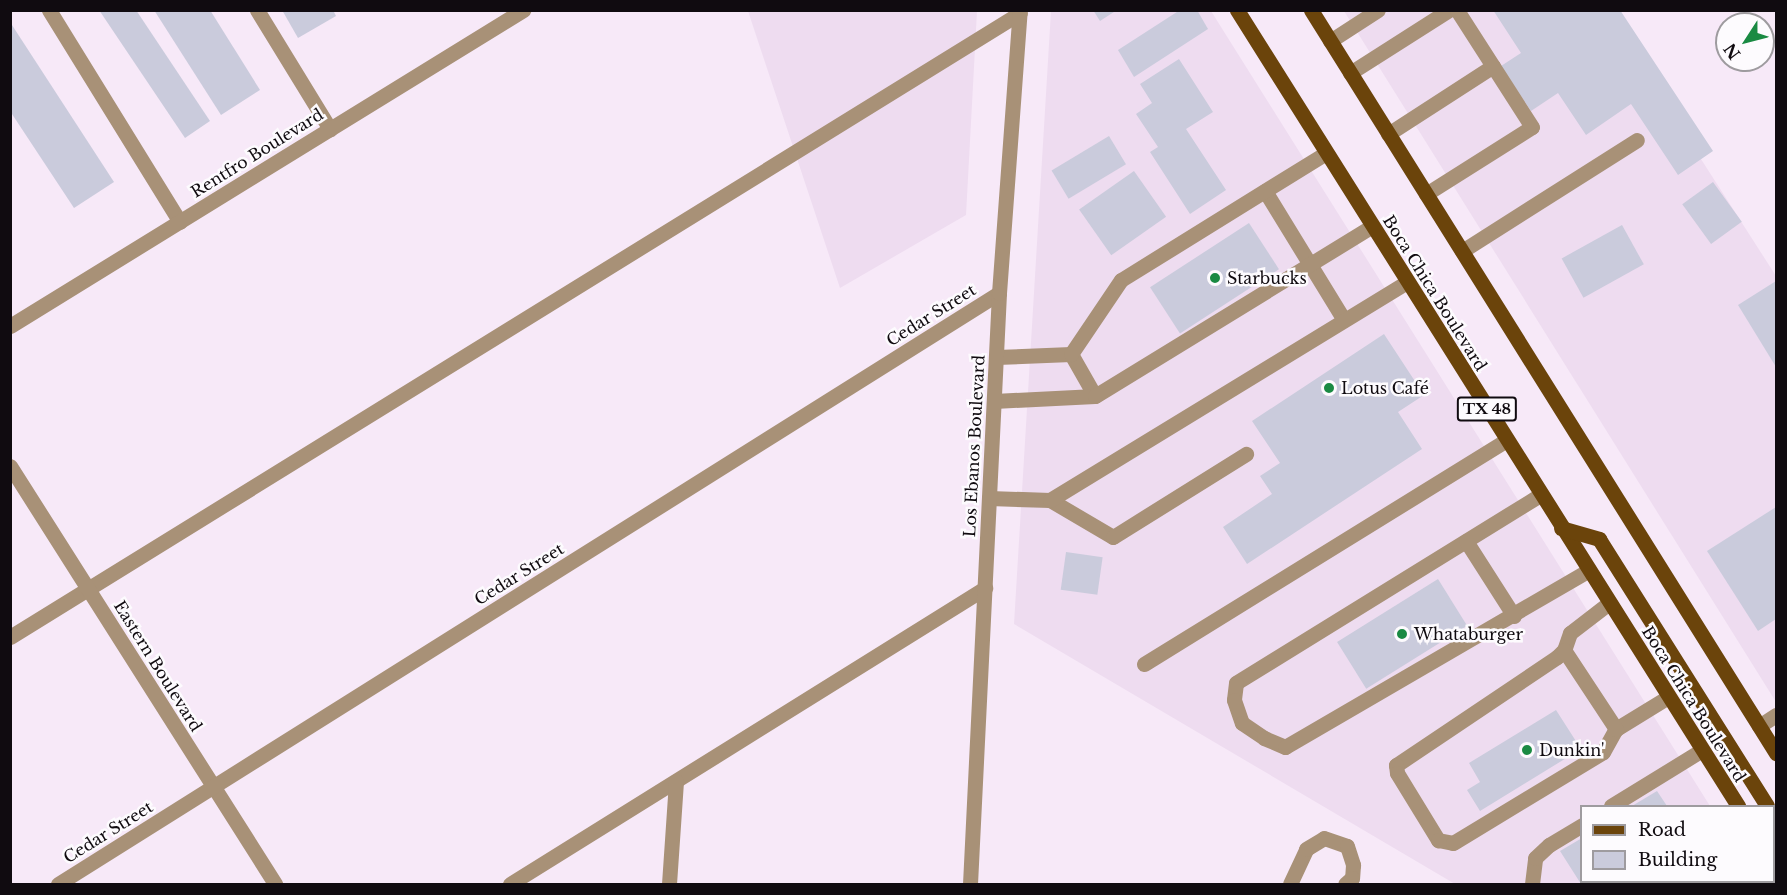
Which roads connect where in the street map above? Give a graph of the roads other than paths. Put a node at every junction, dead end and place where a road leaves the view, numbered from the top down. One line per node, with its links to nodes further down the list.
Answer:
1 (49, 10): 19 (street)
2 (257, 10): 13 (street)
3 (523, 10): 13 (street, Rentfro Boulevard)
4 (1236, 10): 16 (main road, Boca Chica Boulevard / TX 48)
5 (1311, 10): 10 (main road)
6 (1378, 10): 10 (street)
7 (1449, 10): 12 (street)
8 (1457, 10): 11 (street)
9 (1020, 12): 24 (street, Los Ebanos Boulevard); 41 (street)
10 (1330, 41): 12 (main road)
11 (1493, 66): 14 (street); 18 (street)
12 (1350, 73): 14 (main road)
13 (330, 129): 19 (street, Rentfro Boulevard)
14 (1388, 134): 18 (main road)
15 (1637, 140): 21 (street)
16 (1326, 153): 17 (street); 20 (main road, Boca Chica Boulevard / TX 48)
17 (1265, 191): 22 (street); 27 (street)
18 (1426, 194): 21 (main road)
19 (180, 222): 26 (street, Rentfro Boulevard)
20 (1372, 226): 22 (street); 23 (main road, Boca Chica Boulevard / TX 48)
21 (1462, 251): 49 (main road)
22 (1310, 265): 25 (street); 29 (street)
23 (1407, 282): 25 (street); 31 (main road, Boca Chica Boulevard / TX 48)
24 (999, 293): 28 (street, Los Ebanos Boulevard); 54 (street, Cedar Street)
25 (1344, 320): 36 (street)
26 (10, 326)
27 (1071, 354): 28 (street); 29 (street)
28 (996, 357): 30 (street, Los Ebanos Boulevard)
29 (1095, 396): 30 (street)
30 (994, 402): 35 (street, Los Ebanos Boulevard)
31 (1506, 440): 34 (main road, Boca Chica Boulevard / TX 48); 46 (street)
32 (1246, 454): 36 (street)
33 (10, 466): 41 (street, Eastern Boulevard)
34 (1540, 495): 37 (main road, Boca Chica Boulevard / TX 48); 38 (street)
35 (989, 498): 36 (street); 40 (street, Los Ebanos Boulevard)
36 (1050, 500)
37 (1561, 528): 39 (main road, Boca Chica Boulevard / TX 48); 57 (main road)
38 (1466, 542): 43 (street); 43 (street)
39 (1588, 572): 42 (main road, Boca Chica Boulevard / TX 48); 43 (street)
40 (985, 588): 53 (street); 63 (street, Los Ebanos Boulevard)
41 (88, 589): 44 (street); 54 (street, Eastern Boulevard)
42 (1609, 603): 45 (street); 47 (main road, Boca Chica Boulevard / TX 48)
43 (1514, 616)
44 (10, 637)
45 (1564, 650): 50 (street); 50 (street)
46 (1144, 664)
47 (1668, 697): 50 (street); 51 (main road, Boca Chica Boulevard / TX 48)
48 (1776, 715): 49 (street)
49 (1759, 726): 52 (main road)
50 (1616, 729)
51 (1702, 750): 55 (street); 56 (main road, Boca Chica Boulevard / TX 48)
52 (1776, 753)
53 (676, 781): 61 (street); 62 (street)
54 (214, 787): 59 (street, Cedar Street); 60 (street, Eastern Boulevard)
55 (1614, 805)
56 (1737, 805)
57 (1766, 805)
58 (1580, 826): 66 (street)
59 (58, 885)
60 (275, 885)
61 (510, 885)
62 (669, 885)
63 (970, 885)
64 (1290, 885): 65 (street)
65 (1345, 885)
66 (1532, 885)

